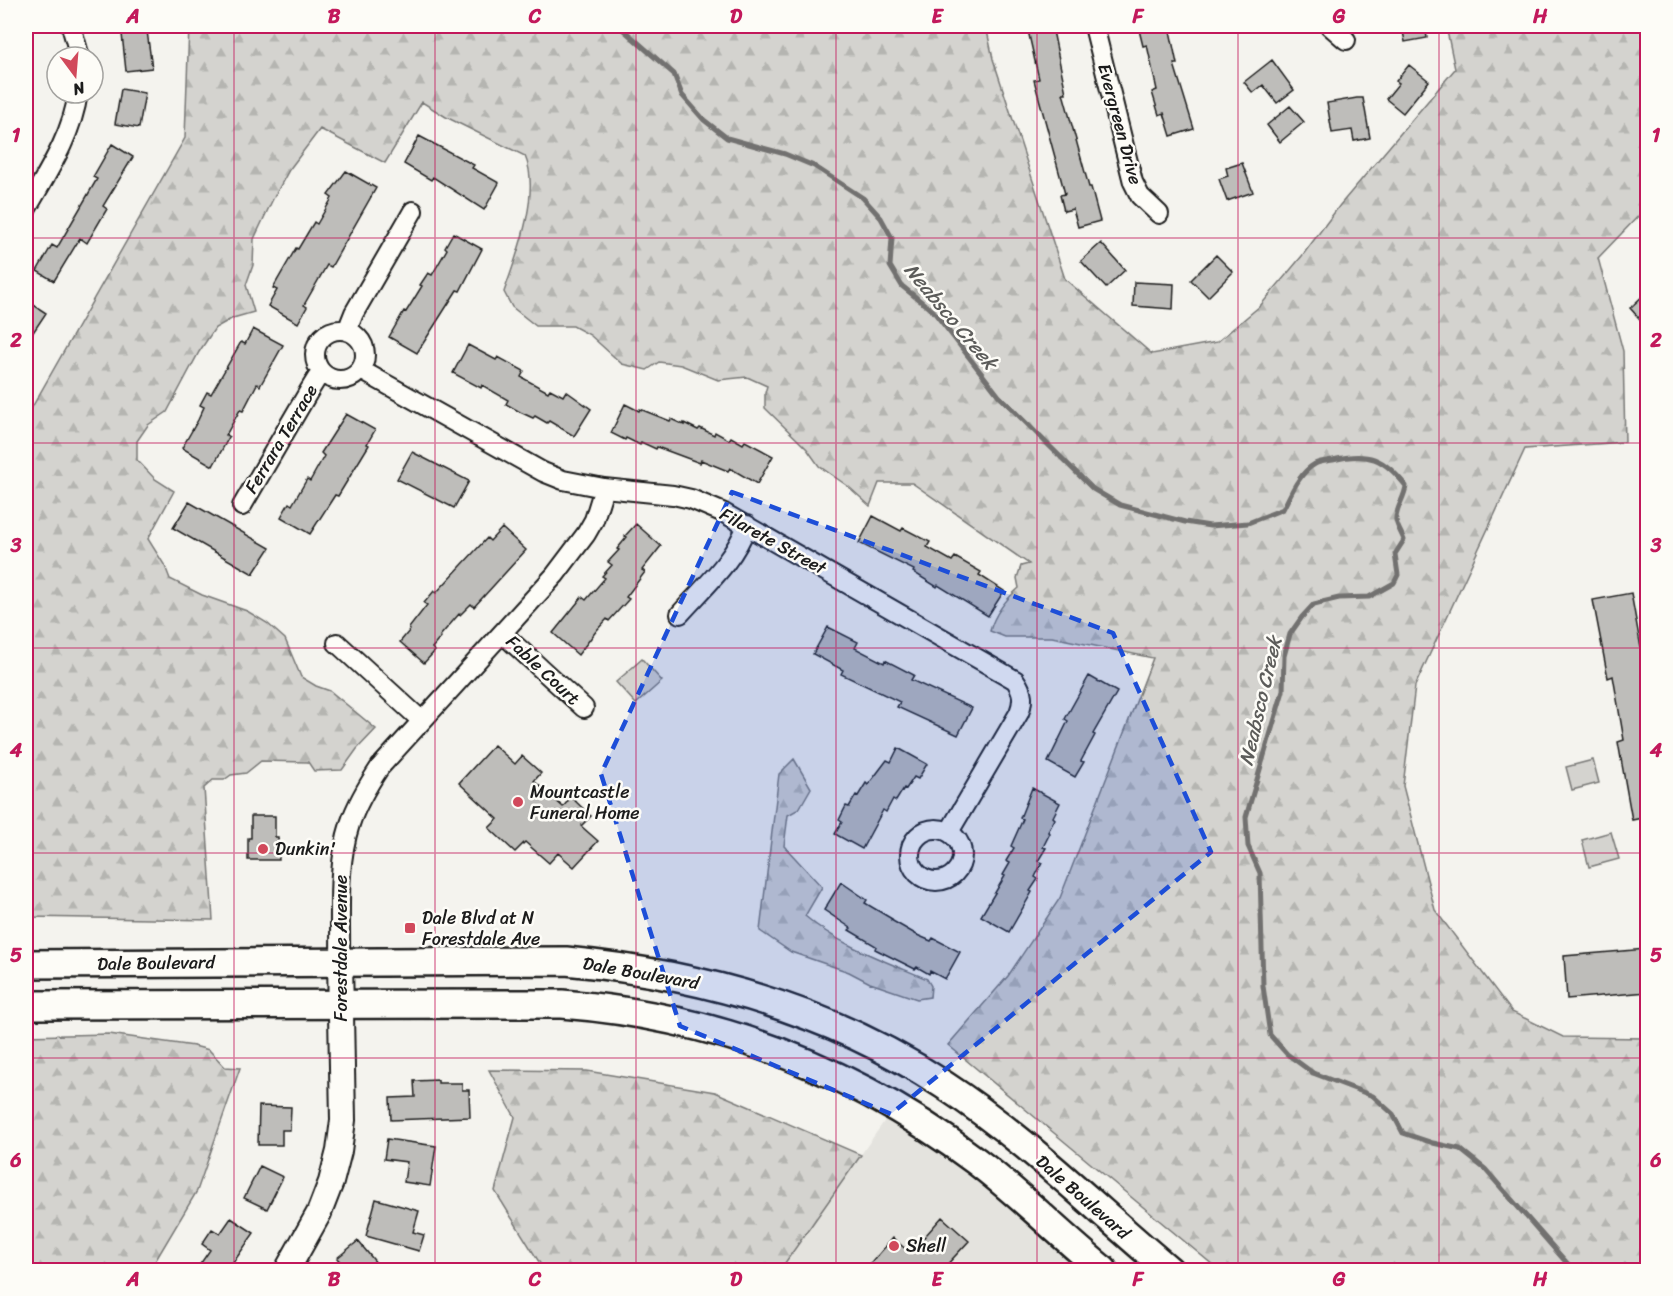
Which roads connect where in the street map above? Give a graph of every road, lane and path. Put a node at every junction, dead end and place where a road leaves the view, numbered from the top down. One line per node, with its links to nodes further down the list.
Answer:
1 (71, 26): 5 (street)
2 (1094, 26): 9 (street, Evergreen Drive)
3 (1330, 26): 4 (street)
4 (1346, 40)
5 (77, 45)
6 (75, 105): 7 (street)
7 (26, 210)
8 (414, 211): 10 (street)
9 (1159, 214)
10 (349, 332): 11 (street); 12 (street, Ferrara Terrace)
11 (361, 370): 12 (street, Ferrara Terrace); 13 (street, Filarete Street)
12 (324, 375): 14 (street, Ferrara Terrace)
13 (604, 488): 15 (street, Filarete Street); 17 (street, Forestdale Avenue)
14 (242, 506)
15 (747, 525): 16 (street); 21 (street, Filarete Street)
16 (680, 614)
17 (502, 633): 19 (street, Fable Court); 20 (street, Forestdale Avenue)
18 (337, 643): 20 (street)
19 (584, 708)
20 (423, 721): 22 (street, Forestdale Avenue)
21 (949, 832)
22 (340, 961): 23 (main road, Dale Boulevard); 24 (street, Forestdale Avenue); 28 (main road, Dale Boulevard)
23 (26, 964)
24 (340, 1003): 25 (main road); 26 (street, Forestdale Avenue); 27 (main road)
25 (26, 1005)
26 (287, 1270)
27 (1102, 1270)
28 (1169, 1270)

